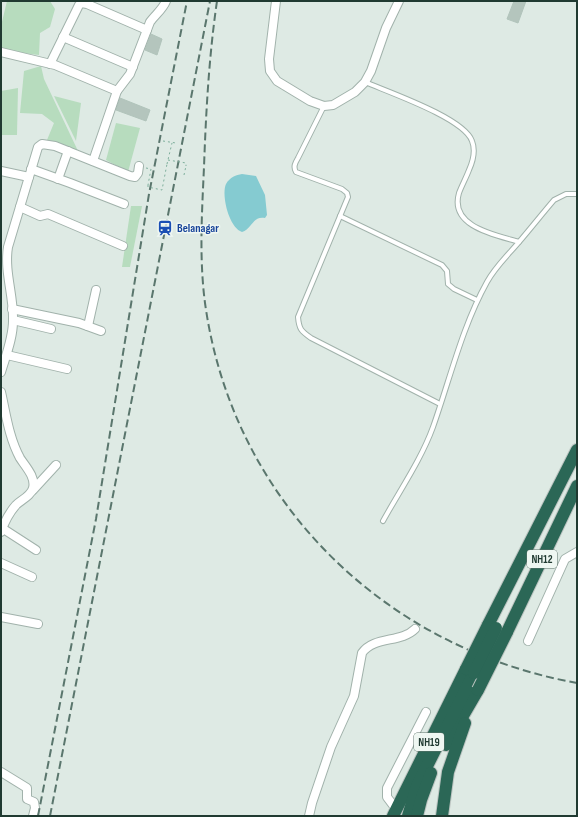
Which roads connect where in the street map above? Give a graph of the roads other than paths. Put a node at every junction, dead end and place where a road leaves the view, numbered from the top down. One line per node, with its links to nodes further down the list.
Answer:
1 (166, 1): 4 (street)
2 (276, 1): 11 (street)
3 (399, 1): 9 (street)
4 (147, 30): 5 (street); 8 (street)
5 (63, 38): 7 (street); 8 (street)
6 (1, 52): 7 (street)
7 (50, 64): 10 (street)
8 (133, 67): 10 (street)
9 (365, 82): 11 (street); 22 (lane)
10 (117, 92): 13 (street)
11 (324, 106): 21 (lane)
12 (68, 151): 13 (street); 16 (street); 17 (street)
13 (93, 161): 14 (street)
14 (139, 166)
15 (1, 171): 16 (street)
16 (30, 174): 17 (street); 20 (street)
17 (58, 179): 19 (street)
18 (577, 194): 22 (lane)
19 (124, 204)
20 (20, 207): 23 (street); 26 (street)
21 (340, 216): 25 (lane); 35 (lane)
22 (519, 242): 25 (lane)
23 (123, 246)
24 (96, 290): 28 (street)
25 (477, 300): 35 (lane)
26 (12, 309): 27 (street); 28 (street)
27 (13, 320): 29 (street); 31 (street)
28 (88, 326): 30 (street)
29 (51, 329)
30 (101, 331)
31 (7, 355): 32 (street); 33 (street)
32 (67, 370)
33 (1, 372)
34 (1, 392): 36 (street)
35 (440, 404): 41 (lane)
36 (2, 409): 40 (street)
37 (577, 450): 49 (highway, NH19)
38 (56, 465): 40 (street)
39 (577, 486): 49 (highway, NH12)
40 (33, 490): 42 (street)
41 (383, 521)
42 (2, 530): 43 (street)
43 (36, 550)
44 (577, 552): 51 (street)
45 (1, 563): 46 (street)
46 (32, 577)
47 (1, 617): 48 (street)
48 (38, 624)
49 (497, 629): 52 (highway, NH19, bridge); 53 (highway, NH12, bridge)
50 (416, 630): 58 (street)
51 (528, 641)
52 (470, 671): 56 (highway, NH19); 59 (highway)
53 (478, 690): 60 (highway, NH19); 61 (highway, NH12)
54 (426, 712): 56 (street)
55 (1, 772): 57 (street)
56 (395, 813)
57 (33, 816)
58 (309, 816)
59 (408, 816)
60 (417, 816)
61 (442, 816)

